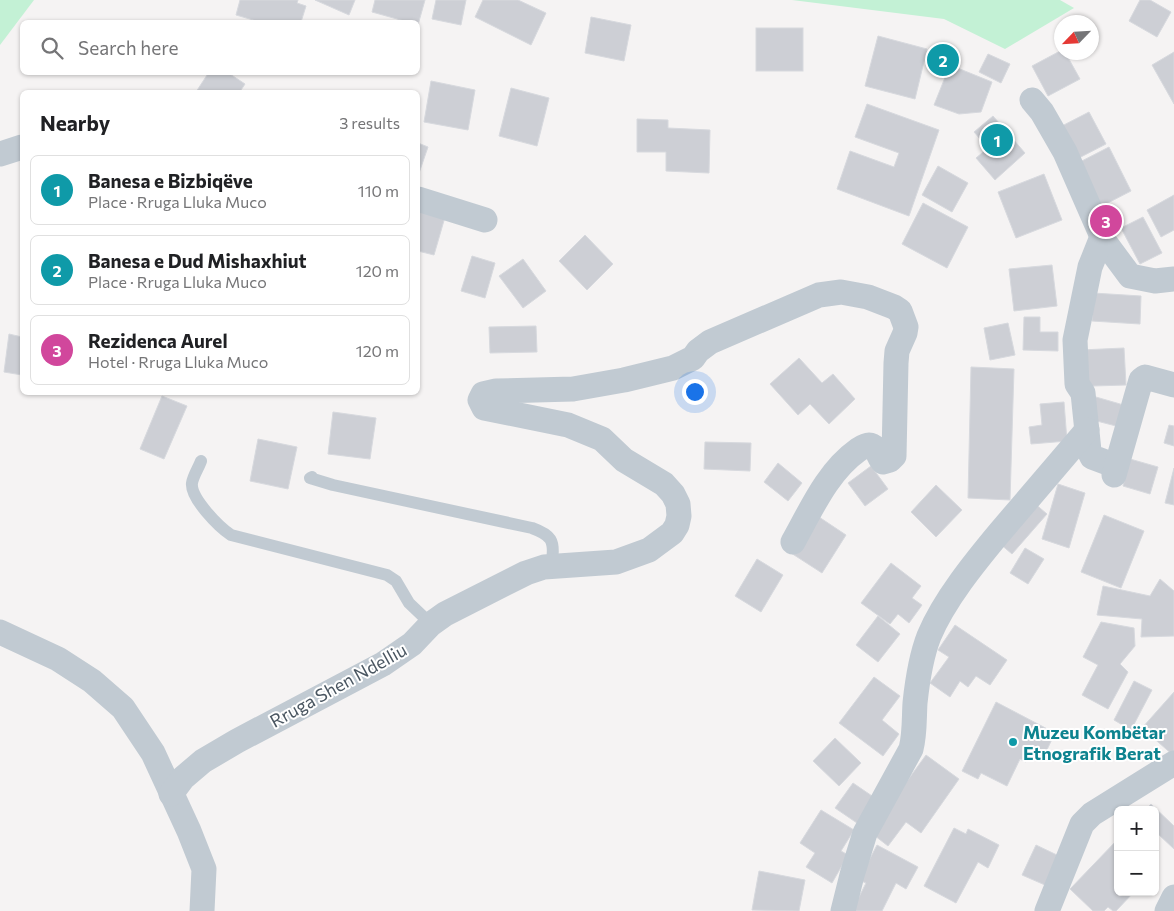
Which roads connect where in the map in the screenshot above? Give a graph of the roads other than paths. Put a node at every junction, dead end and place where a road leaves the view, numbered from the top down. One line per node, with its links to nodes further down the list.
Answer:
1 (1032, 100): 6 (street)
2 (20, 147): 3 (street)
3 (0, 154)
4 (420, 200): 5 (street)
5 (485, 220)
6 (1102, 237): 7 (street); 9 (street)
7 (1174, 279)
8 (1174, 385): 9 (street)
9 (1087, 430): 20 (street)
10 (201, 461): 14 (lane)
11 (312, 477): 13 (lane)
12 (793, 542): 13 (street, Rruga Shen Ndelliu)
13 (556, 565): 14 (street, Rruga Shen Ndelliu)
14 (431, 624): 17 (street, Rruga Shen Ndelliu)
15 (0, 632): 17 (street)
16 (1174, 763): 21 (street)
17 (171, 794): 19 (street)
18 (1174, 897): 22 (street)
19 (202, 911)
20 (843, 911)
21 (1047, 911)
22 (1167, 911)

